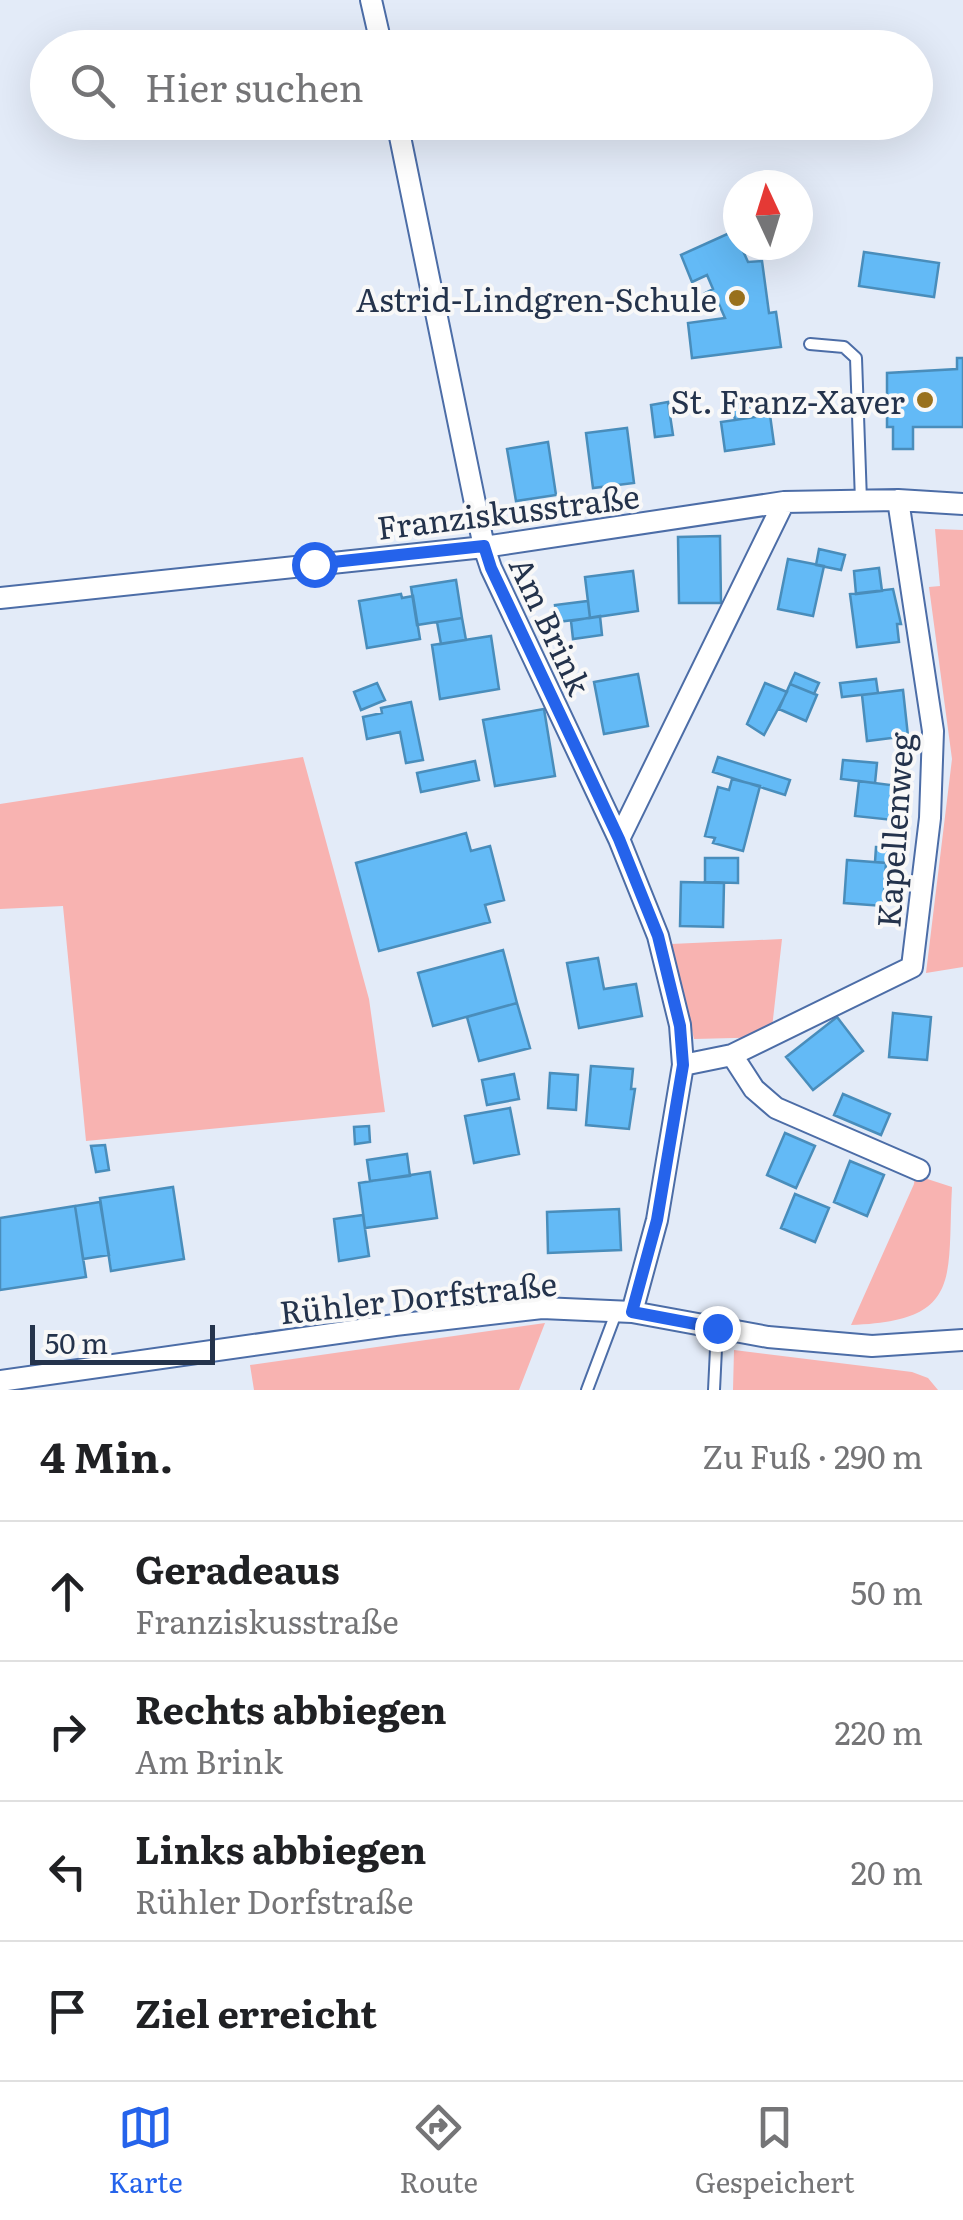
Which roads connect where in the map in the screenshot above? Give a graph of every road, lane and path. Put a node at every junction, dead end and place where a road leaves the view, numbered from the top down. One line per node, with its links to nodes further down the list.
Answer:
1 (372, 0): 2 (street)
2 (378, 30)
3 (401, 140): 9 (street, Am Brink)
4 (810, 344): 6 (lane)
5 (898, 500): 6 (street, Franziskusstraße); 8 (street, Franziskusstraße); 12 (street, Kapellenweg)
6 (861, 501): 7 (street, Franziskusstraße)
7 (784, 502): 9 (street, Franziskusstraße); 11 (street)
8 (963, 504)
9 (484, 546): 10 (street, Franziskusstraße); 11 (street, Am Brink)
10 (0, 598)
11 (619, 839): 13 (street, Am Brink)
12 (732, 1055): 13 (street, Kapellenweg); 14 (street)
13 (683, 1065): 15 (street, Am Brink)
14 (919, 1170)
15 (624, 1312): 16 (street, Rühler Dorfstraße); 18 (street, Rühler Dorfstraße); 19 (lane)
16 (717, 1328): 17 (street, Rühler Dorfstraße); 20 (lane)
17 (963, 1340)
18 (0, 1381)
19 (587, 1390)
20 (714, 1390)

